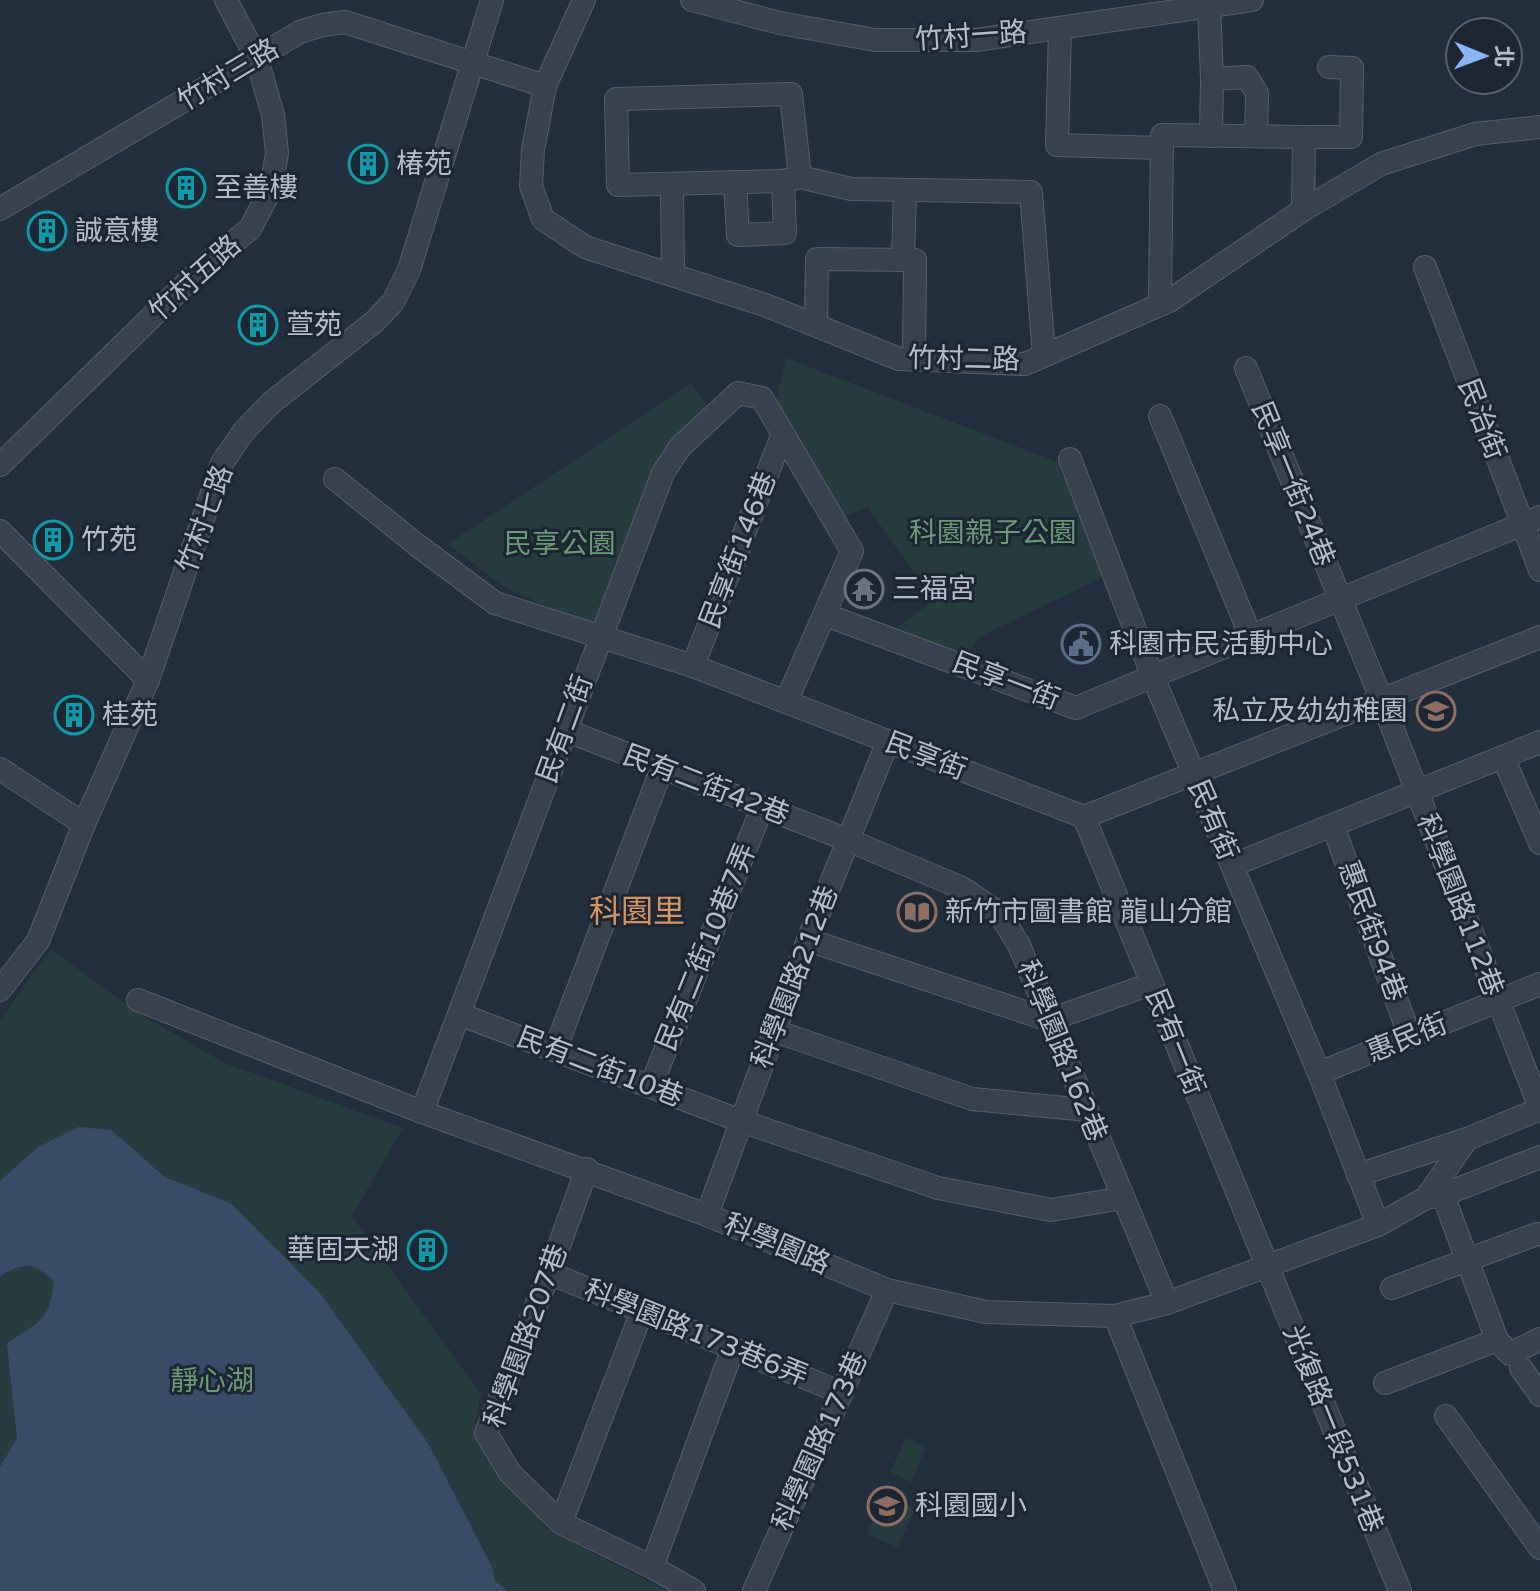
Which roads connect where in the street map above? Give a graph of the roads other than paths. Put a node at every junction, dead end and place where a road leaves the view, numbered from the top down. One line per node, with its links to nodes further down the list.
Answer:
1 (226, 0): 8 (street, 竹村五路)
2 (492, 0): 9 (street, 竹村七路)
3 (584, 0): 12 (street)
4 (692, 0): 7 (street, 竹村一路)
5 (1252, 0): 6 (street, 竹村一路)
6 (1209, 7): 7 (street, 竹村一路); 11 (street)
7 (1060, 29): 17 (street)
8 (257, 59): 9 (street, 竹村三路); 22 (street, 竹村三路); 35 (street, 竹村五路)
9 (472, 63): 12 (street); 47 (street, 竹村七路)
10 (1329, 67): 16 (street)
11 (1212, 79): 14 (street); 15 (street)
12 (545, 86): 26 (street, 竹村二路)
13 (1540, 127): 23 (street, 竹村二路)
14 (1211, 136): 15 (street); 17 (street)
15 (1256, 136): 16 (street)
16 (1304, 137): 23 (street)
17 (1161, 148): 27 (street)
18 (792, 179): 19 (street); 19 (street); 20 (street); 21 (street)
19 (735, 182): 20 (street)
20 (672, 184): 26 (street)
21 (905, 190): 24 (street); 29 (street)
22 (0, 209)
23 (1303, 210): 27 (street, 竹村二路)
24 (903, 260): 28 (street); 30 (street)
25 (1425, 267): 37 (street, 民治街)
26 (673, 275): 28 (street, 竹村二路)
27 (1160, 305): 29 (street, 竹村二路)
28 (816, 325): 30 (street, 竹村二路)
29 (1044, 355): 30 (street, 竹村二路)
30 (914, 360)
31 (1246, 368): 40 (street, 民享一街24巷)
32 (1160, 416): 43 (street)
33 (783, 433): 41 (street); 42 (street, 民有二街); 45 (street, 民享街146巷)
34 (1070, 459): 46 (street, 民有街)
35 (0, 465)
36 (335, 479): 42 (street, 民享街)
37 (1531, 521): 39 (street, 民治街); 40 (street, 民享一街)
38 (0, 531): 47 (street)
39 (1540, 570)
40 (1341, 600): 43 (street, 民享一街); 48 (street, 民享一街24巷)
41 (826, 615): 46 (street, 民享一街); 49 (street)
42 (600, 636): 45 (street, 民享街); 50 (street, 民有二街)
43 (1251, 637): 46 (street, 民享一街)
44 (1540, 637): 48 (street)
45 (693, 666): 49 (street, 民享街)
46 (1153, 677): 56 (street, 民有街)
47 (148, 680): 60 (street, 竹村七路)
48 (1382, 701): 56 (street); 57 (street, 科學園路112巷)
49 (786, 702): 51 (street, 民享街)
50 (565, 730): 54 (street, 民有二街42巷); 71 (street, 民有二街)
51 (888, 741): 59 (street, 民享街); 62 (street, 科學園路212巷)
52 (1540, 742): 53 (street)
53 (1503, 757): 57 (street); 63 (street)
54 (662, 768): 58 (street, 民有二街42巷); 75 (street)
55 (0, 769): 60 (street)
56 (1193, 775): 59 (street); 64 (street, 民有街)
57 (1417, 792): 61 (street); 70 (street, 科學園路112巷)
58 (762, 808): 62 (street, 民有二街42巷); 77 (street, 民有二街10巷7弄)
59 (1084, 817): 66 (street, 民有一街)
60 (84, 824): 68 (street, 竹村七路)
61 (1333, 826): 64 (street); 74 (street, 惠民街94巷)
62 (848, 840): 65 (street, 科學園路212巷); 72 (street, 科學園路162巷)
63 (1540, 843)
64 (1233, 865): 76 (street, 民有街)
65 (808, 940): 72 (street); 73 (street, 科學園路212巷)
66 (1151, 984): 72 (street); 92 (street, 民有一街)
67 (1540, 984): 70 (street, 惠民街)
68 (0, 990)
69 (138, 1000): 80 (street, 科學園路)
70 (1497, 1003): 74 (street, 惠民街); 78 (street, 科學園路112巷)
71 (459, 1014): 75 (street, 民有二街10巷); 80 (street, 民有二街)
72 (1049, 1020): 79 (street, 科學園路162巷)
73 (775, 1031): 79 (street); 81 (street, 科學園路212巷)
74 (1410, 1037): 76 (street, 惠民街)
75 (555, 1050): 77 (street, 民有二街10巷)
76 (1319, 1073): 85 (street, 民有街)
77 (651, 1086): 81 (street, 民有二街10巷)
78 (1540, 1108): 82 (street)
79 (1087, 1110): 87 (street, 科學園路162巷)
80 (422, 1112): 84 (street, 科學園路)
81 (741, 1121): 87 (street, 民有二街10巷); 88 (street, 科學園路212巷)
82 (1467, 1139): 85 (street); 86 (street, 科學園路)
83 (1540, 1157): 86 (street, 科學園路)
84 (587, 1169): 88 (street, 科學園路); 93 (street, 科學園路207巷)
85 (1358, 1175): 89 (street, 民有街)
86 (1435, 1196): 89 (street, 科學園路); 91 (street)
87 (1123, 1198): 96 (street, 科學園路162巷)
88 (707, 1215): 95 (street, 科學園路)
89 (1378, 1225): 92 (street, 科學園路)
90 (1537, 1234): 91 (street)
91 (1467, 1261): 94 (street); 100 (street)
92 (1267, 1268): 96 (street, 科學園路); 113 (street, 光復路一段531巷)
93 (549, 1273): 97 (street, 科學園路173巷6弄); 107 (street, 科學園路207巷)
94 (1392, 1288)
95 (887, 1290): 98 (street, 科學園路); 104 (street, 科學園路173巷)
96 (1167, 1303): 98 (street, 科學園路)
97 (642, 1311): 101 (street, 科學園路173巷6弄); 107 (street)
98 (1115, 1316): 112 (street)
99 (1540, 1339): 100 (street)
100 (1497, 1340): 103 (street)
101 (733, 1348): 104 (street, 科學園路173巷6弄); 109 (street)
102 (1521, 1368): 105 (street)
103 (1385, 1383)
104 (842, 1393): 111 (street, 科學園路173巷)
105 (1540, 1395)
106 (1446, 1416): 108 (street)
107 (561, 1523): 109 (street, 科學園路207巷)
108 (1540, 1548)
109 (652, 1567): 110 (street, 科學園路207巷)
110 (694, 1591)
111 (754, 1591)
112 (1225, 1591)
113 (1400, 1591)

